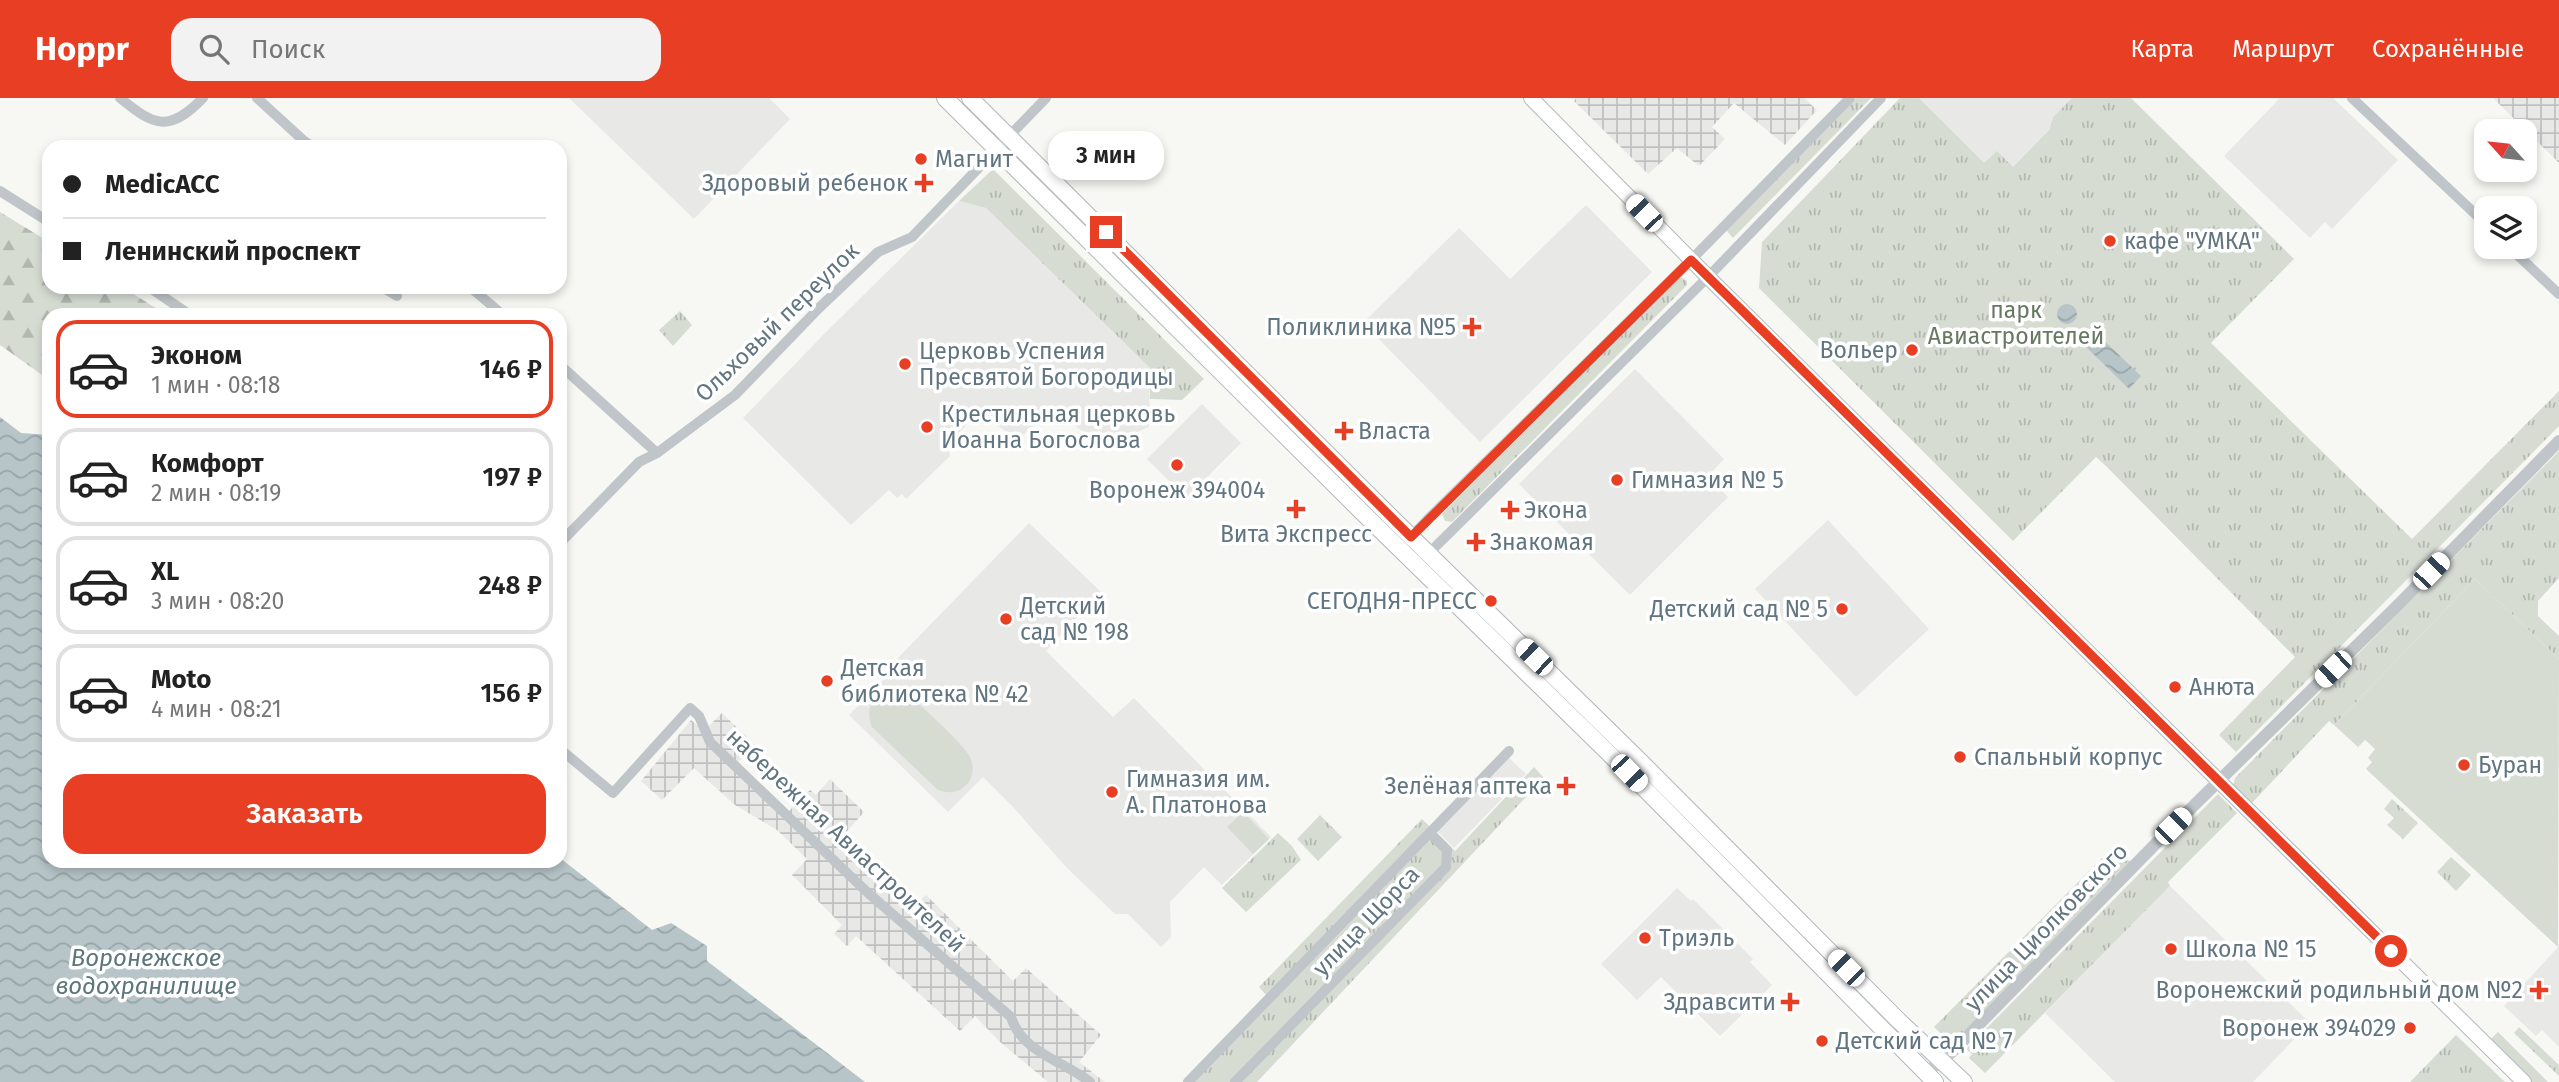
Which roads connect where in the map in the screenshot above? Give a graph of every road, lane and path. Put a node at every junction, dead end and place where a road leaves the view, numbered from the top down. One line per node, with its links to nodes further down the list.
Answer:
1 (120, 98): 2 (street)
2 (203, 98)
3 (257, 98): 12 (street)
4 (945, 98): 13 (main road)
5 (970, 98): 11 (main road)
6 (1046, 98): 11 (street, Ольховый переулок)
7 (1531, 98): 18 (main road)
8 (1850, 98): 18 (street)
9 (1881, 98): 19 (street)
10 (2352, 98): 15 (street)
11 (1008, 136): 13 (street, Ольховый переулок); 31 (main road)
12 (305, 140)
13 (997, 149): 29 (street, Ольховый переулок); 33 (main road)
14 (0, 191): 16 (street)
15 (2474, 213)
16 (42, 218)
17 (2522, 259): 23 (street)
18 (1691, 260): 19 (main road); 31 (street)
19 (1708, 277): 32 (street); 36 (main road)
20 (159, 294): 25 (street)
21 (394, 294): 24 (street)
22 (479, 294): 26 (street)
23 (2559, 294)
24 (397, 296)
25 (180, 308)
26 (495, 308)
27 (567, 371): 29 (street)
28 (2559, 441): 36 (street, улица Циолковского)
29 (657, 453): 30 (street, Ольховый переулок)
30 (567, 536)
31 (1411, 537): 32 (main road); 33 (street)
32 (1428, 554): 33 (street); 38 (main road)
33 (1407, 556): 39 (main road)
34 (1509, 751): 37 (street)
35 (567, 754): 40 (street, набережная Авиастроителей)
36 (2219, 782): 38 (street, улица Циолковского); 44 (main road)
37 (1431, 834): 41 (street); 42 (street, улица Щорса)
38 (1941, 1061): 39 (street, улица Циолковского); 43 (main road)
39 (1926, 1079)
40 (1090, 1082)
41 (1188, 1082)
42 (1235, 1082)
43 (1964, 1082)
44 (2524, 1082)

